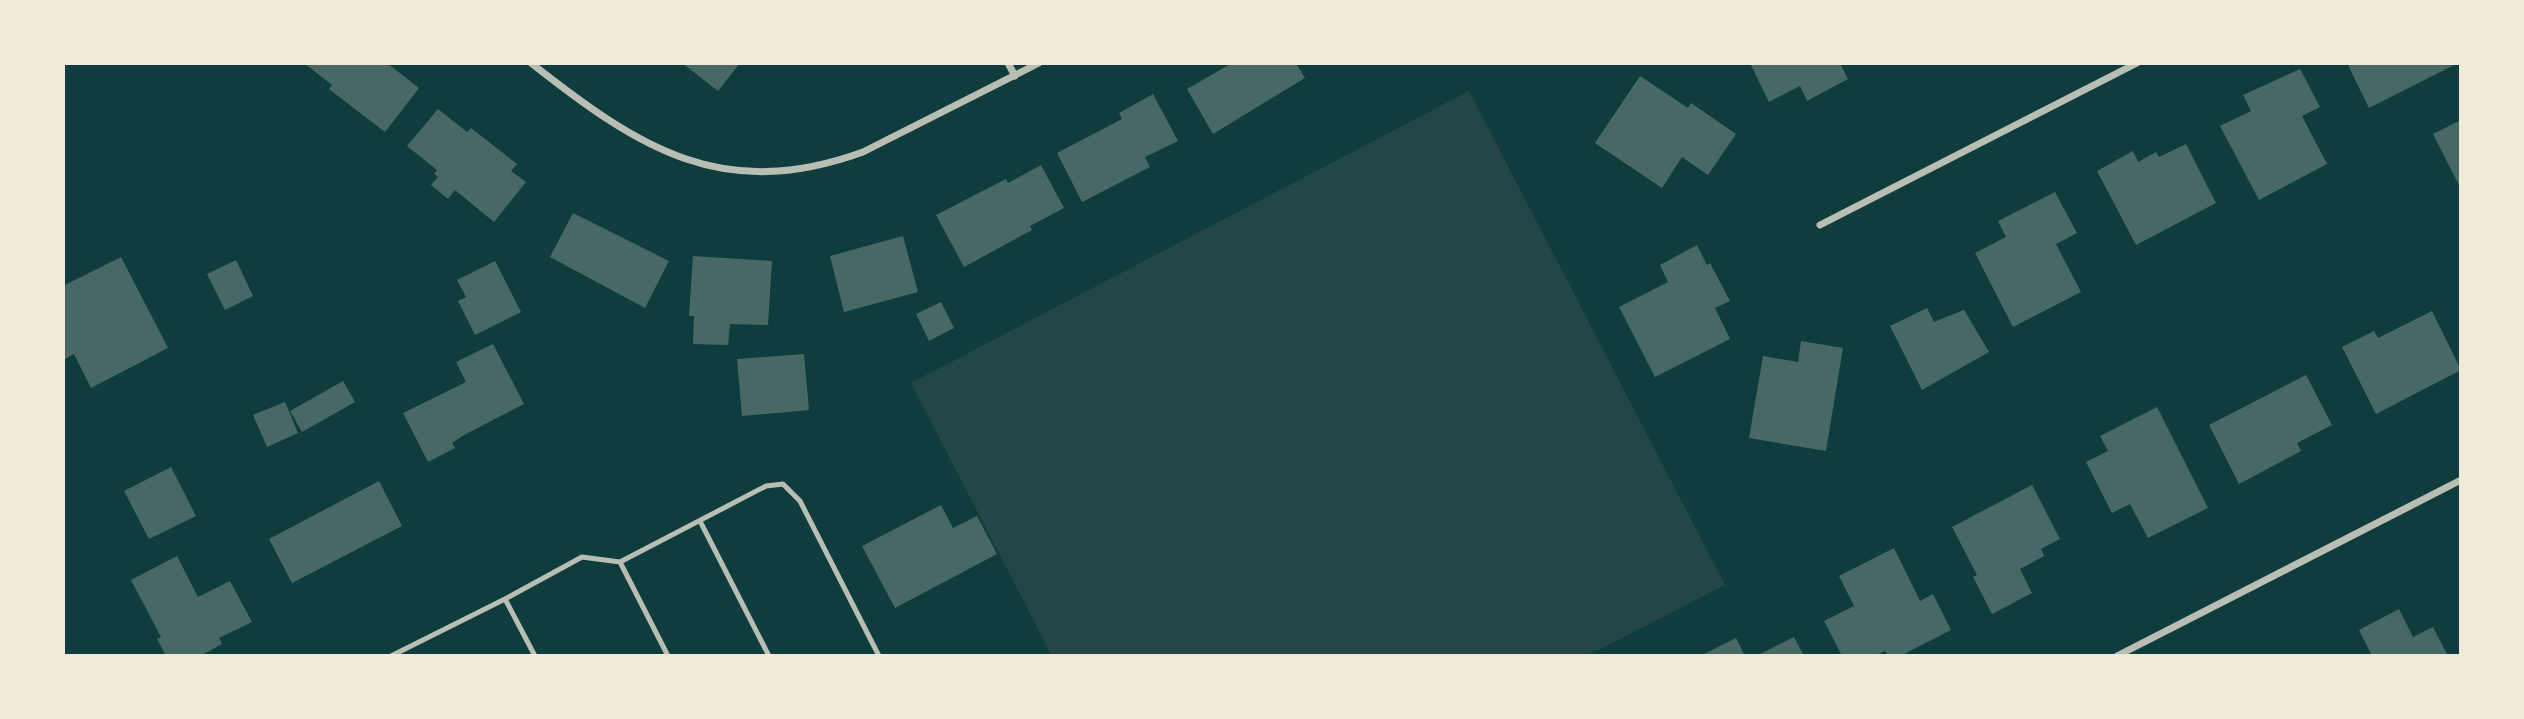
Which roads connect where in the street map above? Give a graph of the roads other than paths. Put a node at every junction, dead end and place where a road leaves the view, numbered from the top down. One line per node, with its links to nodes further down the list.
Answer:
1 (531, 63): 5 (street)
2 (1008, 63): 5 (street)
3 (1039, 63): 5 (street)
4 (2137, 63): 6 (street)
5 (1014, 76)
6 (1821, 225)
7 (2461, 480): 16 (street)
8 (700, 521): 9 (lane); 14 (lane); 15 (lane)
9 (620, 562): 10 (lane); 13 (lane)
10 (505, 598): 11 (lane); 12 (lane)
11 (391, 656)
12 (536, 656)
13 (668, 656)
14 (769, 656)
15 (879, 656)
16 (2117, 656)

